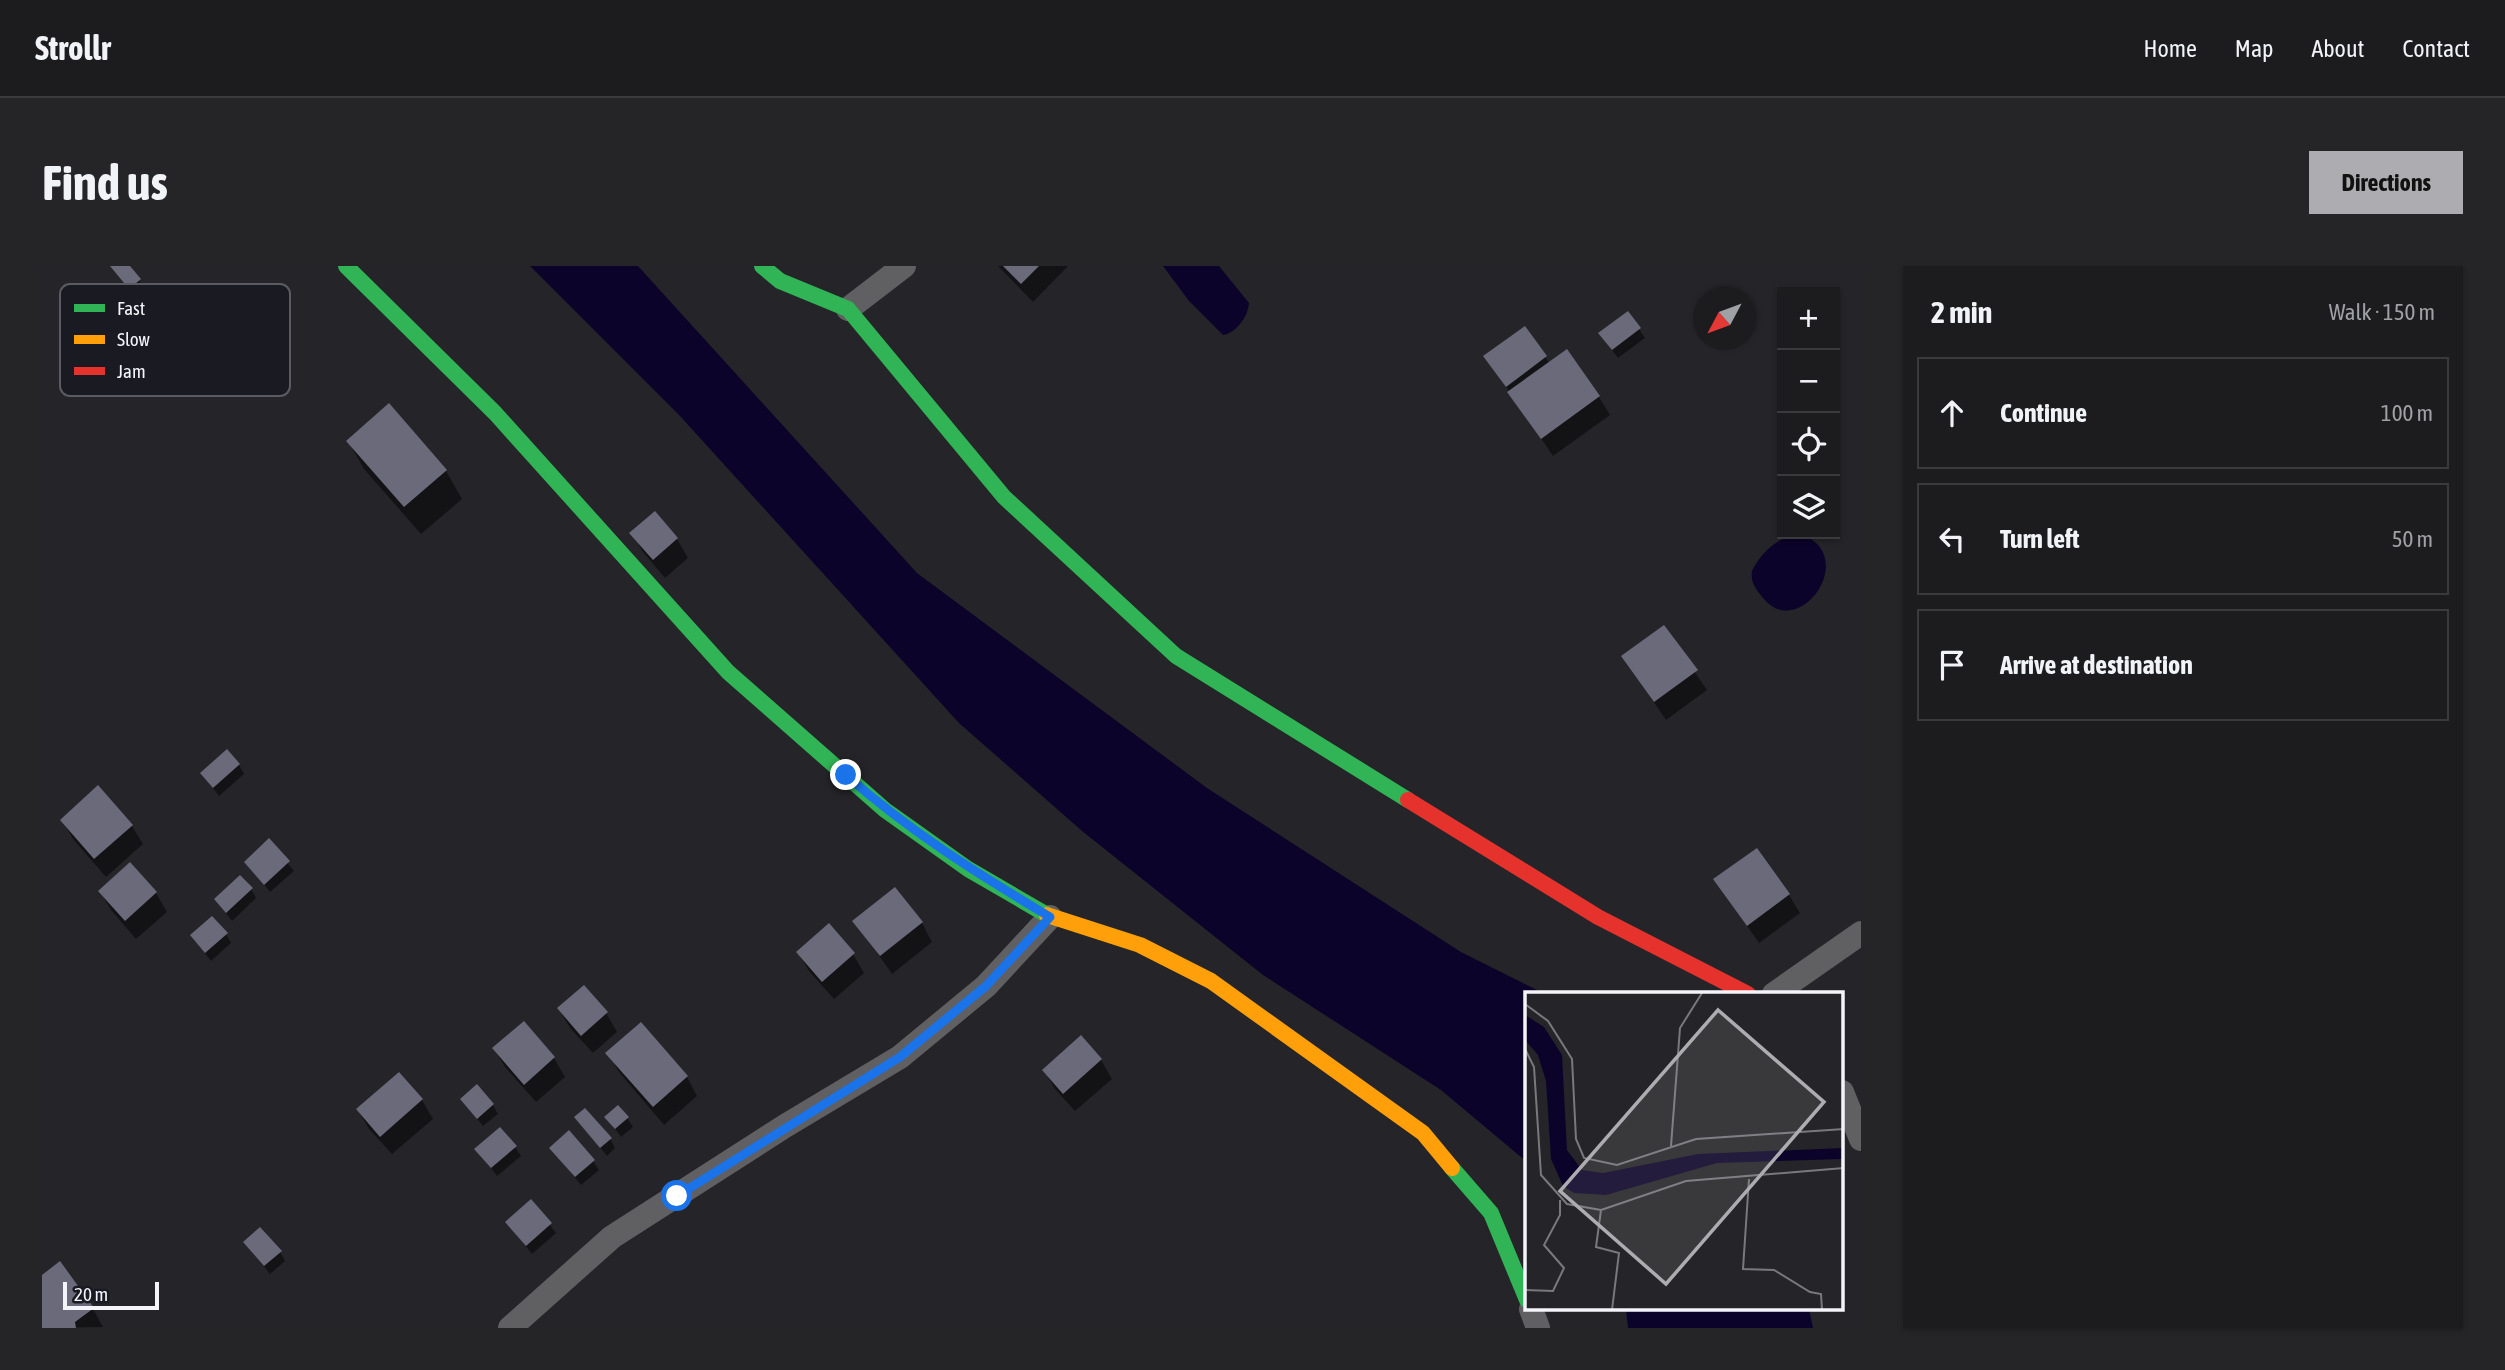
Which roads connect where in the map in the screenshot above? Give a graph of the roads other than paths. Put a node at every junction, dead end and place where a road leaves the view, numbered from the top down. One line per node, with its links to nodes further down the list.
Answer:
1 (346, 266): 5 (street)
2 (762, 266): 4 (street)
3 (904, 266): 4 (street)
4 (848, 309): 7 (street)
5 (1050, 917): 11 (street); 13 (street)
6 (1861, 933): 8 (street)
7 (1744, 992)
8 (1777, 992)
9 (1843, 1094): 10 (street)
10 (1861, 1139)
11 (1525, 1295)
12 (1531, 1310): 14 (street)
13 (510, 1328)
14 (1538, 1328)

